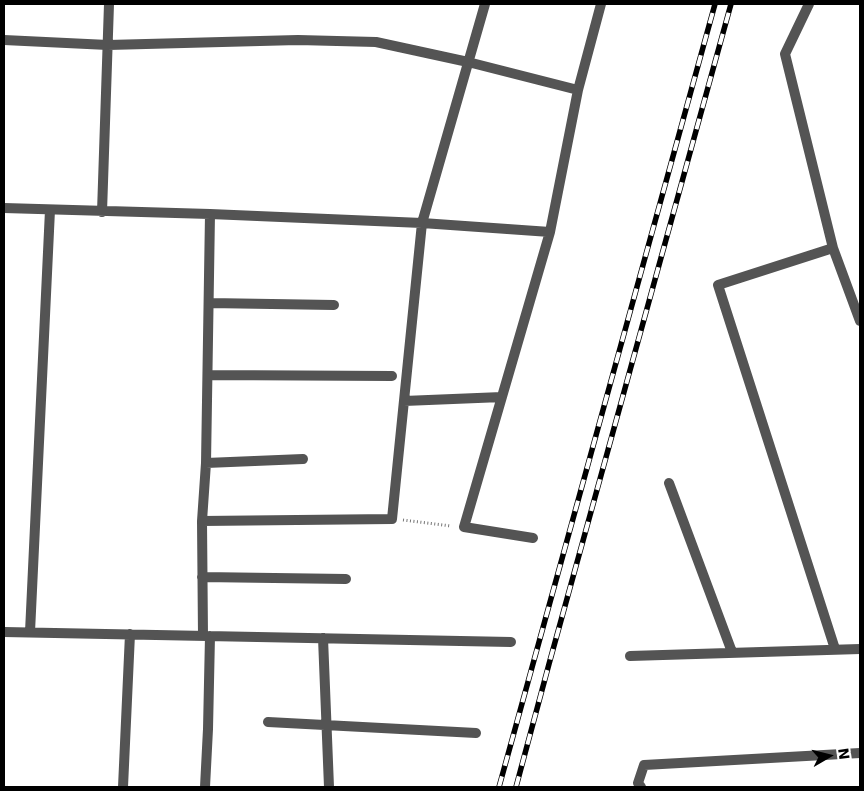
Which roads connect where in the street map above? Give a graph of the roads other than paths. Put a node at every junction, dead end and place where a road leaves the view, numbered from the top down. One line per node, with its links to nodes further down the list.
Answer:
1 (109, 4): 6 (street)
2 (485, 4): 7 (street)
3 (601, 4): 8 (street)
4 (809, 4): 15 (street)
5 (4, 40): 6 (street)
6 (108, 45): 7 (street); 11 (street)
7 (468, 62): 8 (street); 13 (street)
8 (578, 90): 14 (street)
9 (4, 208): 10 (street)
10 (50, 210): 11 (street); 31 (street)
11 (102, 212): 12 (street)
12 (210, 214): 13 (street); 16 (street)
13 (422, 223): 14 (street); 22 (street)
14 (550, 232): 21 (street)
15 (833, 248): 18 (street); 36 (street)
16 (209, 303): 17 (street); 19 (street)
17 (334, 305)
18 (860, 321)
19 (208, 374): 20 (street); 24 (street)
20 (392, 376)
21 (502, 397): 22 (street); 27 (street)
22 (404, 401): 26 (street)
23 (303, 459): 24 (street)
24 (206, 463): 26 (street)
25 (669, 483): 38 (street)
26 (202, 521): 28 (street)
27 (533, 538)
28 (202, 577): 29 (street); 33 (street)
29 (346, 579)
30 (4, 632): 31 (street)
31 (30, 632): 32 (street)
32 (130, 634): 33 (street); 44 (street)
33 (206, 636): 34 (street); 45 (street)
34 (323, 638): 35 (street); 41 (street)
35 (511, 642)
36 (835, 649): 37 (street); 38 (street)
37 (860, 649)
38 (732, 652): 39 (street)
39 (630, 656)
40 (268, 722): 41 (street)
41 (327, 724): 42 (street); 46 (street)
42 (476, 733)
43 (860, 753): 47 (street)
44 (123, 787)
45 (205, 787)
46 (330, 787)
47 (641, 787)

